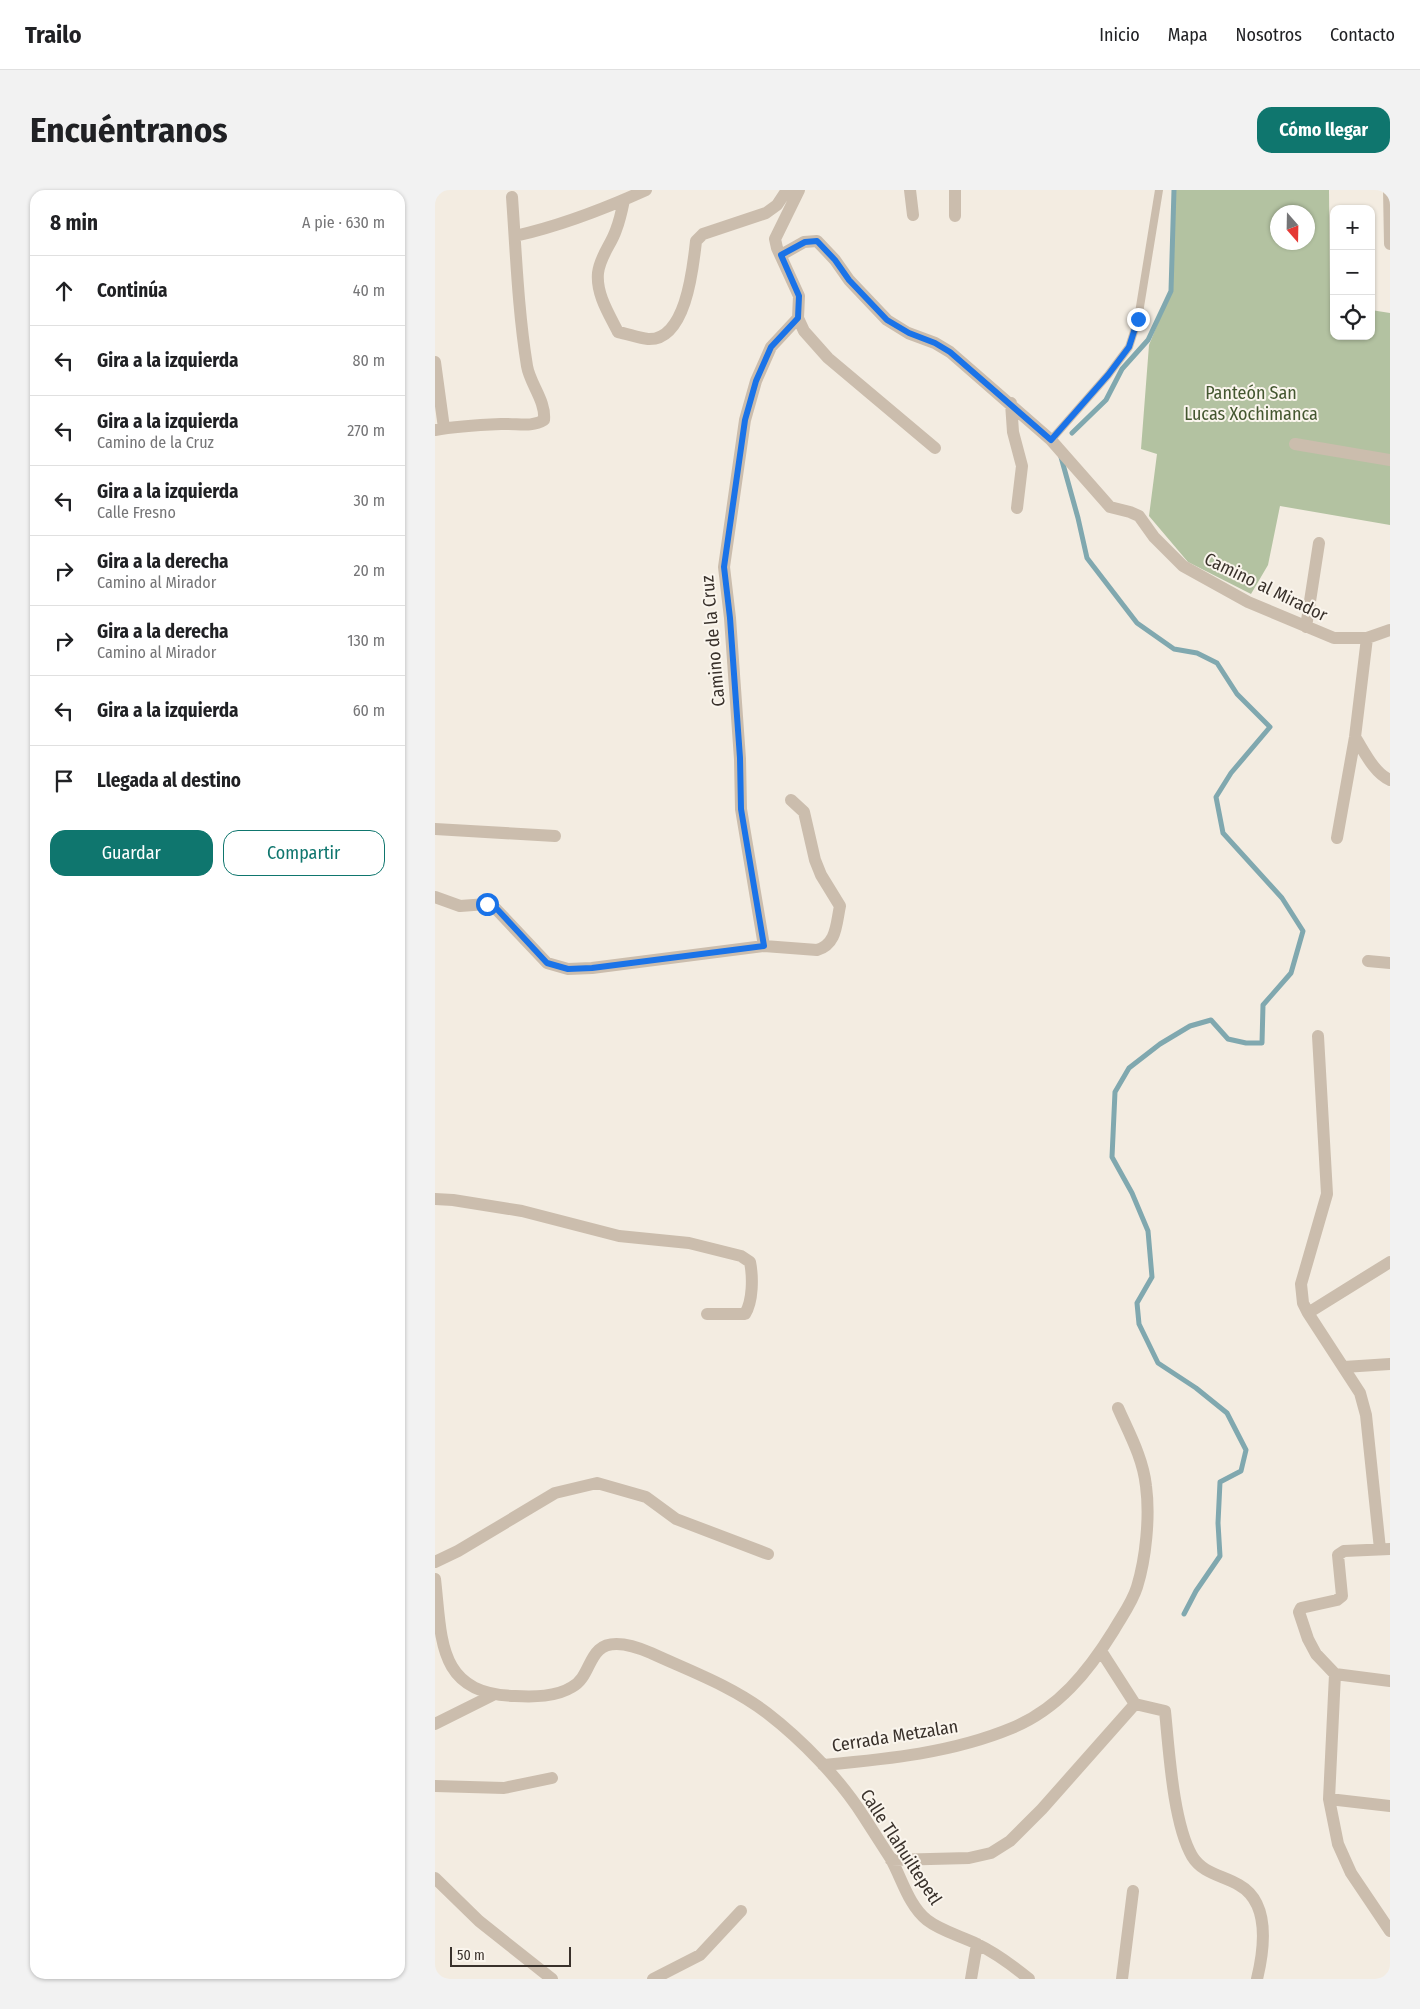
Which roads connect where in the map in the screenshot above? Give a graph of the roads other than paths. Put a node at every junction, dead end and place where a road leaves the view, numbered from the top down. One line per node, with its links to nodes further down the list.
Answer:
1 (646, 190): 9 (street)
2 (787, 190): 9 (street)
3 (799, 190): 14 (street)
4 (910, 190): 10 (street)
5 (955, 190): 11 (street)
6 (1159, 190): 19 (lane)
7 (1389, 190): 13 (street)
8 (512, 197): 12 (street)
9 (624, 200): 12 (street)
10 (913, 215)
11 (955, 216)
12 (515, 236): 18 (street)
13 (1390, 244)
14 (781, 255): 15 (street); 17 (street, Camino al Mirador)
15 (798, 318): 21 (street); 35 (street, Camino de la Cruz)
16 (435, 362): 18 (street)
17 (1011, 404): 19 (street, Camino al Mirador); 23 (street)
18 (439, 429)
19 (1051, 440): 25 (street, Camino al Mirador)
20 (1295, 444): 22 (street)
21 (935, 448)
22 (1390, 460)
23 (1017, 508)
24 (1319, 543): 25 (street)
25 (1305, 627): 27 (street, Camino al Mirador)
26 (1390, 630): 27 (street, Camino al Mirador)
27 (1367, 638): 28 (street)
28 (1355, 737): 29 (street); 33 (street)
29 (1390, 780)
30 (791, 800): 35 (street)
31 (435, 829): 32 (street)
32 (555, 836)
33 (1337, 838)
34 (435, 897): 35 (street)
35 (764, 946)
36 (1368, 961): 37 (street)
37 (1390, 963)
38 (1318, 1036): 41 (street)
39 (435, 1199): 42 (street)
40 (1390, 1262): 41 (street)
41 (1308, 1313): 44 (street)
42 (707, 1314)
43 (1390, 1364): 44 (street)
44 (1344, 1367): 46 (street)
45 (1118, 1408): 50 (street, Cerrada Metzalan)
46 (1385, 1549): 51 (street)
47 (768, 1554): 48 (street)
48 (435, 1562)
49 (435, 1579): 53 (street, Calle Tlahuiltepetl)
50 (1101, 1651): 54 (street); 56 (street, Cerrada Metzalan)
51 (1335, 1674): 52 (street); 59 (street)
52 (1390, 1681)
53 (493, 1694): 55 (street); 56 (street, Calle Tlahuiltepetl)
54 (1135, 1704): 61 (street); 72 (street)
55 (435, 1724)
56 (823, 1765): 61 (street, Calle Tlahuiltepetl)
57 (551, 1778): 58 (street)
58 (435, 1786)
59 (1329, 1799): 60 (street); 65 (street)
60 (1390, 1806)
61 (891, 1860): 66 (street, Calle Tlahuiltepetl)
62 (435, 1878): 67 (street)
63 (1133, 1891): 71 (street)
64 (741, 1911): 68 (street)
65 (1390, 1931)
66 (977, 1944): 69 (street); 70 (street, Calle Tlahuiltepetl)
67 (552, 1979)
68 (653, 1979)
69 (971, 1979)
70 (1029, 1979)
71 (1121, 1979)
72 (1257, 1979)

